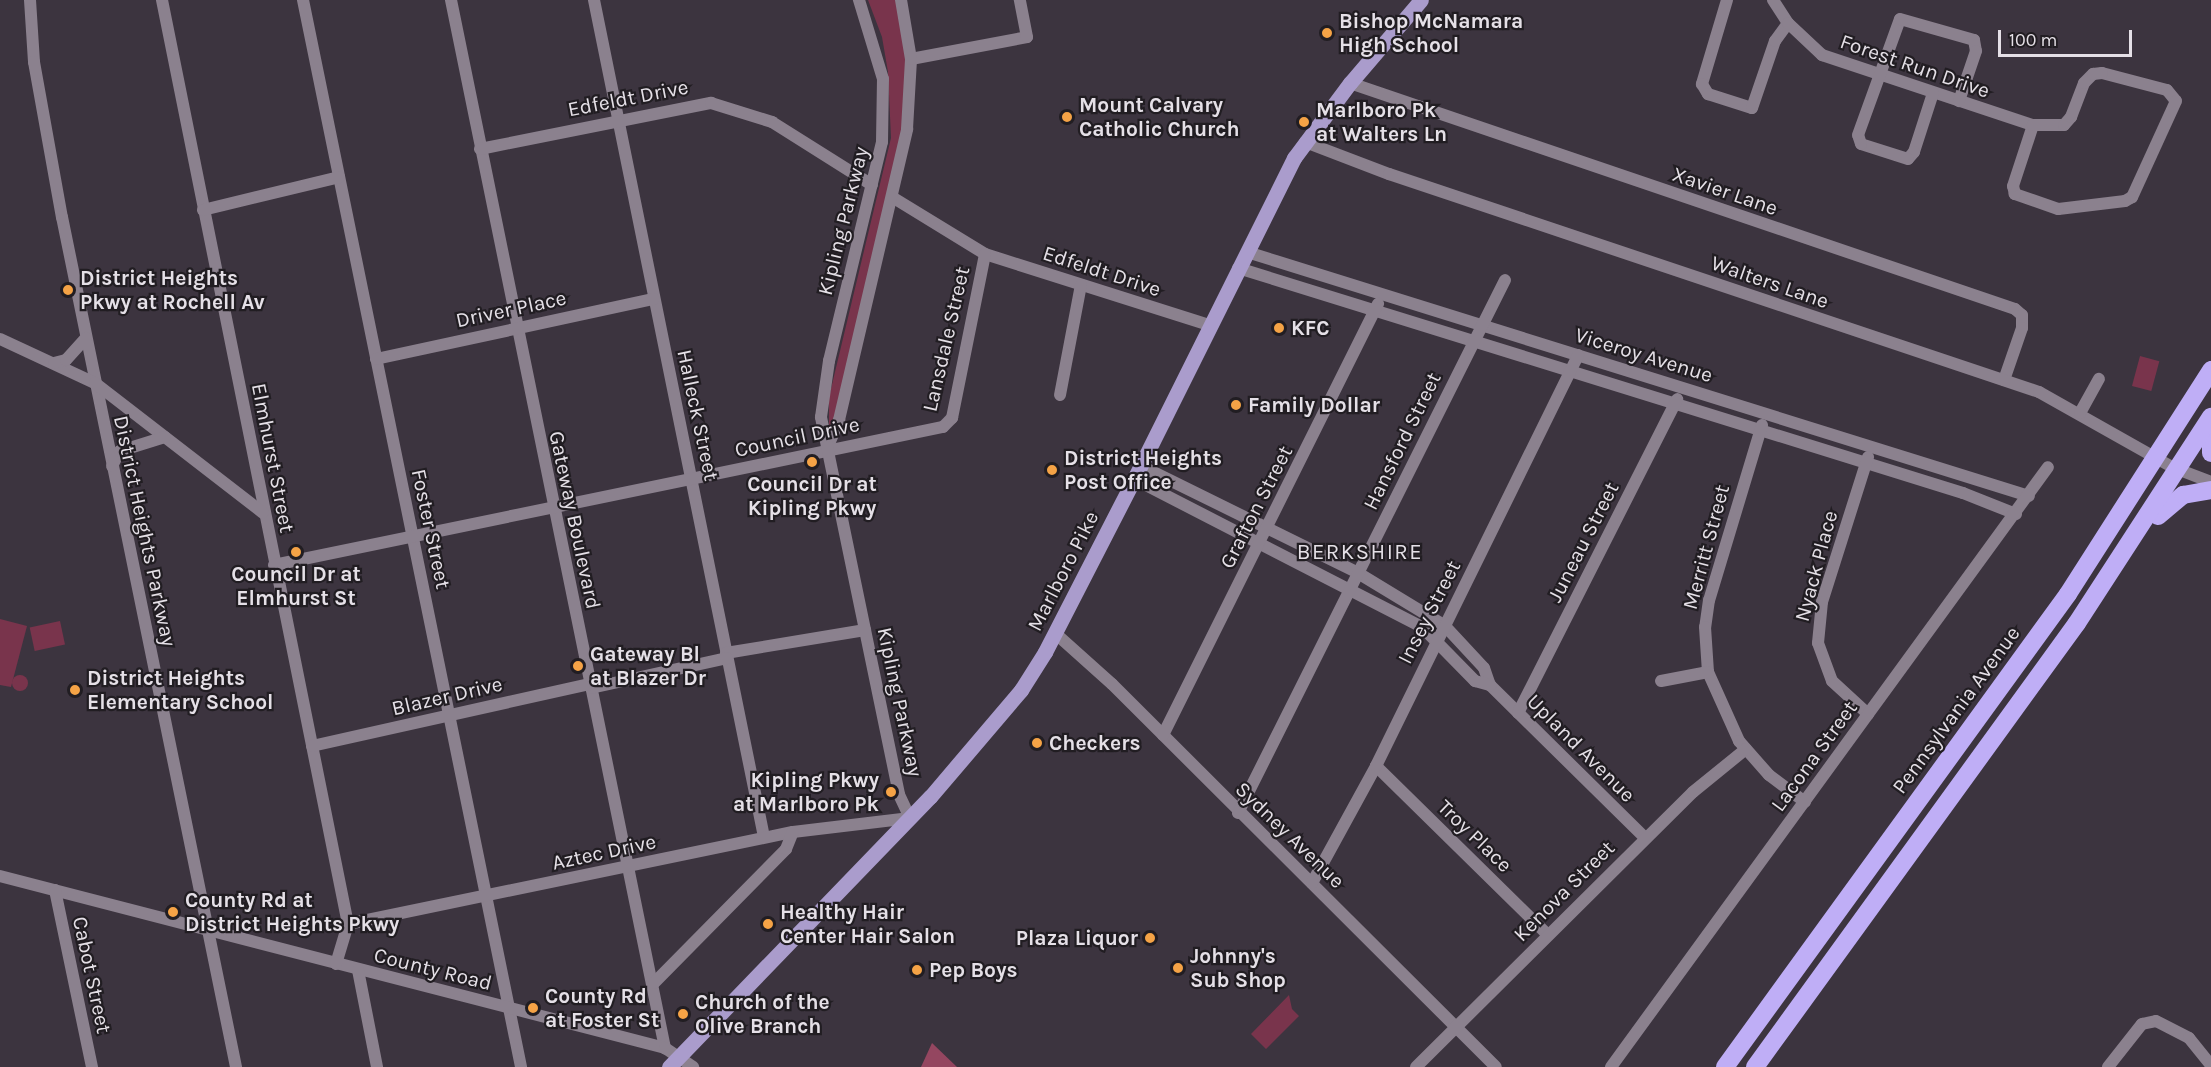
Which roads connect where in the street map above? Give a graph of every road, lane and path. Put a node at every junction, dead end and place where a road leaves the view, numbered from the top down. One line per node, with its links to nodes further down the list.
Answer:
1 (30, 0): 37 (street, District Heights Parkway)
2 (162, 0): 25 (street, Elmhurst Street)
3 (303, 0): 22 (street, Foster Street)
4 (451, 0): 21 (street, Gateway Boulevard)
5 (594, 0): 18 (street, Halleck Street)
6 (859, 0): 23 (street, Kipling Parkway)
7 (901, 0): 13 (street, Kipling Parkway)
8 (1020, 0): 13 (street)
9 (1421, 0): 15 (main road, Marlboro Pike)
10 (1727, 0): 12 (street)
11 (1773, 0): 12 (street, Forest Run Drive)
12 (1788, 23): 14 (street, Forest Run Drive)
13 (911, 59): 24 (street, Kipling Parkway)
14 (1879, 74): 16 (street, Forest Run Drive); 16 (street); 17 (street)
15 (1350, 83): 20 (main road, Marlboro Pike); 46 (street, Xavier Lane)
16 (1933, 93): 17 (street, Forest Run Drive)
17 (1959, 101): 19 (street, Forest Run Drive)
18 (618, 118): 21 (street, Edfeldt Drive); 23 (street, Edfeldt Drive); 32 (street, Halleck Street)
19 (2033, 125): 19 (street, Forest Run Drive)
20 (1305, 142): 26 (main road, Marlboro Pike); 46 (street, Walters Lane)
21 (480, 149): 36 (street, Gateway Boulevard)
22 (339, 177): 25 (street); 41 (street, Foster Street)
23 (872, 185): 59 (street, Kipling Parkway)
24 (892, 197): 27 (street, Edfeldt Drive); 59 (street, Kipling Parkway)
25 (203, 210): 72 (street, Elmhurst Street)
26 (1247, 252): 28 (main road, Marlboro Pike); 31 (street, Viceroy Avenue)
27 (985, 254): 30 (street, Edfeldt Drive); 54 (street, Lansdale Street)
28 (1238, 268): 33 (street, Viceroy Avenue); 35 (main road, Marlboro Pike)
29 (1505, 280): 34 (street, Hansford Street)
30 (1081, 285): 35 (street, Edfeldt Drive); 49 (street)
31 (1381, 295): 33 (street, Grafton Street); 34 (street, Viceroy Avenue)
32 (654, 299): 36 (street, Driver Place); 67 (street, Halleck Street)
33 (1375, 310): 39 (street, Viceroy Avenue); 74 (street, Grafton Street)
34 (1482, 324): 39 (street, Hansford Street); 40 (street, Viceroy Avenue)
35 (1209, 325): 66 (main road, Marlboro Pike)
36 (515, 328): 41 (street, Driver Place); 71 (street, Gateway Boulevard)
37 (86, 338): 42 (street); 47 (street, District Heights Parkway)
38 (0, 339): 42 (street)
39 (1473, 340): 44 (street, Viceroy Avenue); 79 (street, Hansford Street)
40 (1578, 355): 44 (street, Insey Street); 48 (street, Viceroy Avenue)
41 (376, 359): 75 (street, Foster Street)
42 (54, 363): 47 (street)
43 (2211, 370): 61 (highway, Pennsylvania Avenue)
44 (1571, 372): 50 (street, Viceroy Avenue); 81 (street, Insey Street)
45 (2099, 379): 52 (street)
46 (2004, 380): 52 (street, Walters Lane)
47 (95, 383): 56 (street); 63 (street, District Heights Parkway)
48 (1681, 387): 50 (street, Juneau Street); 51 (street, Viceroy Avenue)
49 (1060, 395)
50 (1675, 404): 55 (street, Viceroy Avenue); 90 (street, Juneau Street)
51 (1766, 413): 55 (street, Merritt Street); 58 (street, Viceroy Avenue)
52 (2080, 413): 61 (street, Walters Lane)
53 (2211, 417): 65 (highway)
54 (940, 428): 59 (street, Council Drive)
55 (1760, 431): 62 (street, Viceroy Avenue); 86 (street, Merritt Street)
56 (165, 437): 63 (street); 72 (street)
57 (2211, 438): 60 (highway)
58 (1871, 447): 62 (street, Nyack Place); 70 (street, Viceroy Avenue)
59 (826, 451): 67 (street, Council Drive); 82 (street, Kipling Parkway)
60 (2211, 453)
61 (2157, 459): 65 (street, Walters Lane); 128 (highway, Pennsylvania Avenue)
62 (1866, 463): 73 (street, Viceroy Avenue); 91 (street, Nyack Place)
63 (112, 466): 109 (street, District Heights Parkway)
64 (2048, 467): 70 (street, Lacona Street)
65 (2178, 471): 68 (street, Walters Lane); 77 (highway)
66 (1138, 472): 74 (street, Upland Avenue); 76 (street, Upland Avenue); 83 (main road, Marlboro Pike)
67 (691, 479): 71 (street, Council Drive); 85 (street, Halleck Street)
68 (2211, 482)
69 (2211, 489): 77 (highway)
70 (2029, 496): 73 (street, Lacona Street)
71 (552, 508): 75 (street, Council Drive); 89 (street, Gateway Boulevard)
72 (263, 513): 78 (street, Elmhurst Street)
73 (2016, 514): 91 (street, Lacona Street)
74 (1267, 528): 76 (street, Grafton Street); 79 (street, Upland Avenue)
75 (412, 536): 78 (street, Council Drive); 92 (street, Foster Street)
76 (1260, 543): 80 (street, Upland Avenue); 93 (street, Grafton Street)
77 (2130, 545): 129 (highway)
78 (274, 565): 94 (street, Elmhurst Street)
79 (1358, 573): 80 (street, Hansford Street); 81 (street, Upland Avenue)
80 (1350, 589): 84 (street, Upland Avenue); 98 (street, Hansford Street)
81 (1445, 626): 84 (street, Insey Street); 88 (street, Upland Avenue)
82 (865, 630): 85 (street, Blazer Drive); 99 (street, Kipling Parkway)
83 (1055, 633): 93 (street, Sydney Avenue); 99 (main road, Marlboro Pike)
84 (1437, 643): 88 (street, Upland Avenue); 96 (street, Insey Street)
85 (727, 656): 89 (street, Blazer Drive); 101 (street, Halleck Street)
86 (1708, 672): 87 (street); 95 (street, Merritt Street)
87 (1661, 681)
88 (1490, 685): 90 (street, Upland Avenue)
89 (591, 686): 92 (street, Blazer Drive); 103 (street, Gateway Boulevard)
90 (1518, 713): 102 (street, Upland Avenue)
91 (1868, 714): 97 (street, Lacona Street)
92 (451, 715): 94 (street, Blazer Drive); 107 (street, Foster Street)
93 (1163, 735): 98 (street, Sydney Avenue)
94 (312, 746): 108 (street, Elmhurst Street)
95 (1746, 749): 97 (street, Merritt Street); 102 (street, Kenova Street)
96 (1376, 766): 105 (street, Insey Street); 110 (street, Troy Place)
97 (1805, 802): 127 (street, Lacona Street)
98 (1238, 813): 105 (street, Sydney Avenue)
99 (910, 818): 100 (street, Aztec Drive); 117 (main road, Marlboro Pike)
100 (793, 832): 101 (street, Aztec Drive); 113 (street)
101 (764, 837): 103 (street, Aztec Drive)
102 (1645, 838): 110 (street, Kenova Street)
103 (627, 868): 107 (street, Aztec Drive); 113 (street, Gateway Boulevard)
104 (0, 876): 106 (street, County Road)
105 (1312, 883): 115 (street, Sydney Avenue)
106 (55, 890): 109 (street, County Road); 119 (street, Cabot Street)
107 (486, 895): 108 (street, Aztec Drive); 114 (street, Foster Street)
108 (348, 924): 111 (street)
109 (208, 929): 111 (street, County Road); 120 (street, District Heights Parkway)
110 (1547, 934): 115 (street, Kenova Street)
111 (336, 964): 112 (street, County Road)
112 (358, 970): 114 (street, County Road); 121 (street)
113 (654, 983): 116 (street, Gateway Boulevard)
114 (509, 1008): 116 (street, County Road); 122 (street, Foster Street)
115 (1455, 1027): 125 (street, Kenova Street); 126 (street, Sydney Avenue)
116 (665, 1048): 117 (street, County Road)
117 (681, 1055): 123 (main road, Marlboro Pike); 124 (street)
118 (2211, 1065): 130 (street)
119 (92, 1067)
120 (236, 1067)
121 (377, 1067)
122 (521, 1067)
123 (669, 1067)
124 (693, 1067)
125 (1416, 1067)
126 (1496, 1067)
127 (1611, 1067)
128 (1725, 1067)
129 (1755, 1067)
130 (2108, 1067)

